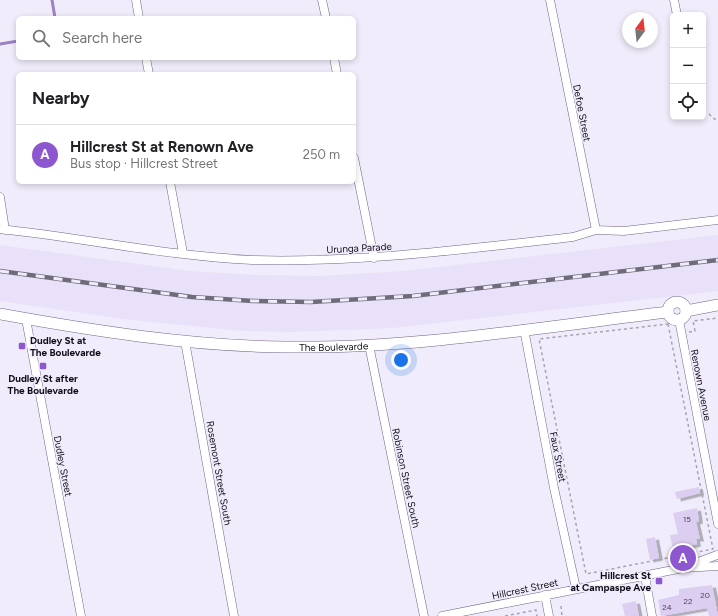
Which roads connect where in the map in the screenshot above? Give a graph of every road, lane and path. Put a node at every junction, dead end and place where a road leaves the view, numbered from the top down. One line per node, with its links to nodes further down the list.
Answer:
1 (136, 0): 6 (street)
2 (322, 0): 7 (street)
3 (550, 0): 19 (street, Defoe Street)
4 (674, 0): 5 (street)
5 (676, 12)
6 (139, 16)
7 (326, 16)
8 (146, 60): 10 (street)
9 (334, 60): 11 (street)
10 (149, 72)
11 (337, 72)
12 (706, 114): 13 (path)
13 (718, 122)
14 (356, 168): 21 (street)
15 (170, 184): 20 (street)
16 (0, 197): 18 (street)
17 (718, 220): 19 (street, Urunga Parade)
18 (3, 229): 20 (street, Urunga Parade)
19 (596, 230): 21 (street, Urunga Parade)
20 (183, 253): 21 (street, Urunga Parade)
21 (374, 258)
22 (718, 305): 23 (street)
23 (686, 311): 24 (street); 28 (street)
24 (668, 312): 28 (street); 29 (street, The Boulevarde)
25 (0, 314): 27 (street, The Boulevarde)
26 (718, 318): 30 (path)
27 (26, 319): 32 (street, The Boulevarde); 43 (street, Dudley Street)
28 (679, 320): 30 (street, Renown Avenue)
29 (524, 329): 33 (street, The Boulevarde); 39 (street, Faux Street)
30 (681, 333): 31 (path); 34 (street, Renown Avenue)
31 (670, 334): 31 (path)
32 (185, 341): 33 (street, The Boulevarde); 42 (street, Rosemont Street South)
33 (369, 344): 44 (street, Robinson Street South)
34 (718, 524)
35 (717, 554): 36 (street); 37 (street, Hillcrest Street)
36 (718, 565): 37 (street, Hillcrest Street)
37 (683, 568): 38 (street, Hillcrest Street)
38 (645, 576): 39 (street, Hillcrest Street); 50 (street)
39 (576, 588): 40 (street, Hillcrest Street)
40 (545, 595): 45 (street, Hillcrest Street); 48 (street)
41 (560, 606): 49 (path)
42 (235, 613)
43 (81, 616)
44 (424, 616)
45 (442, 616)
46 (505, 616): 47 (path)
47 (537, 616)
48 (549, 616)
49 (562, 616)
50 (652, 616)

